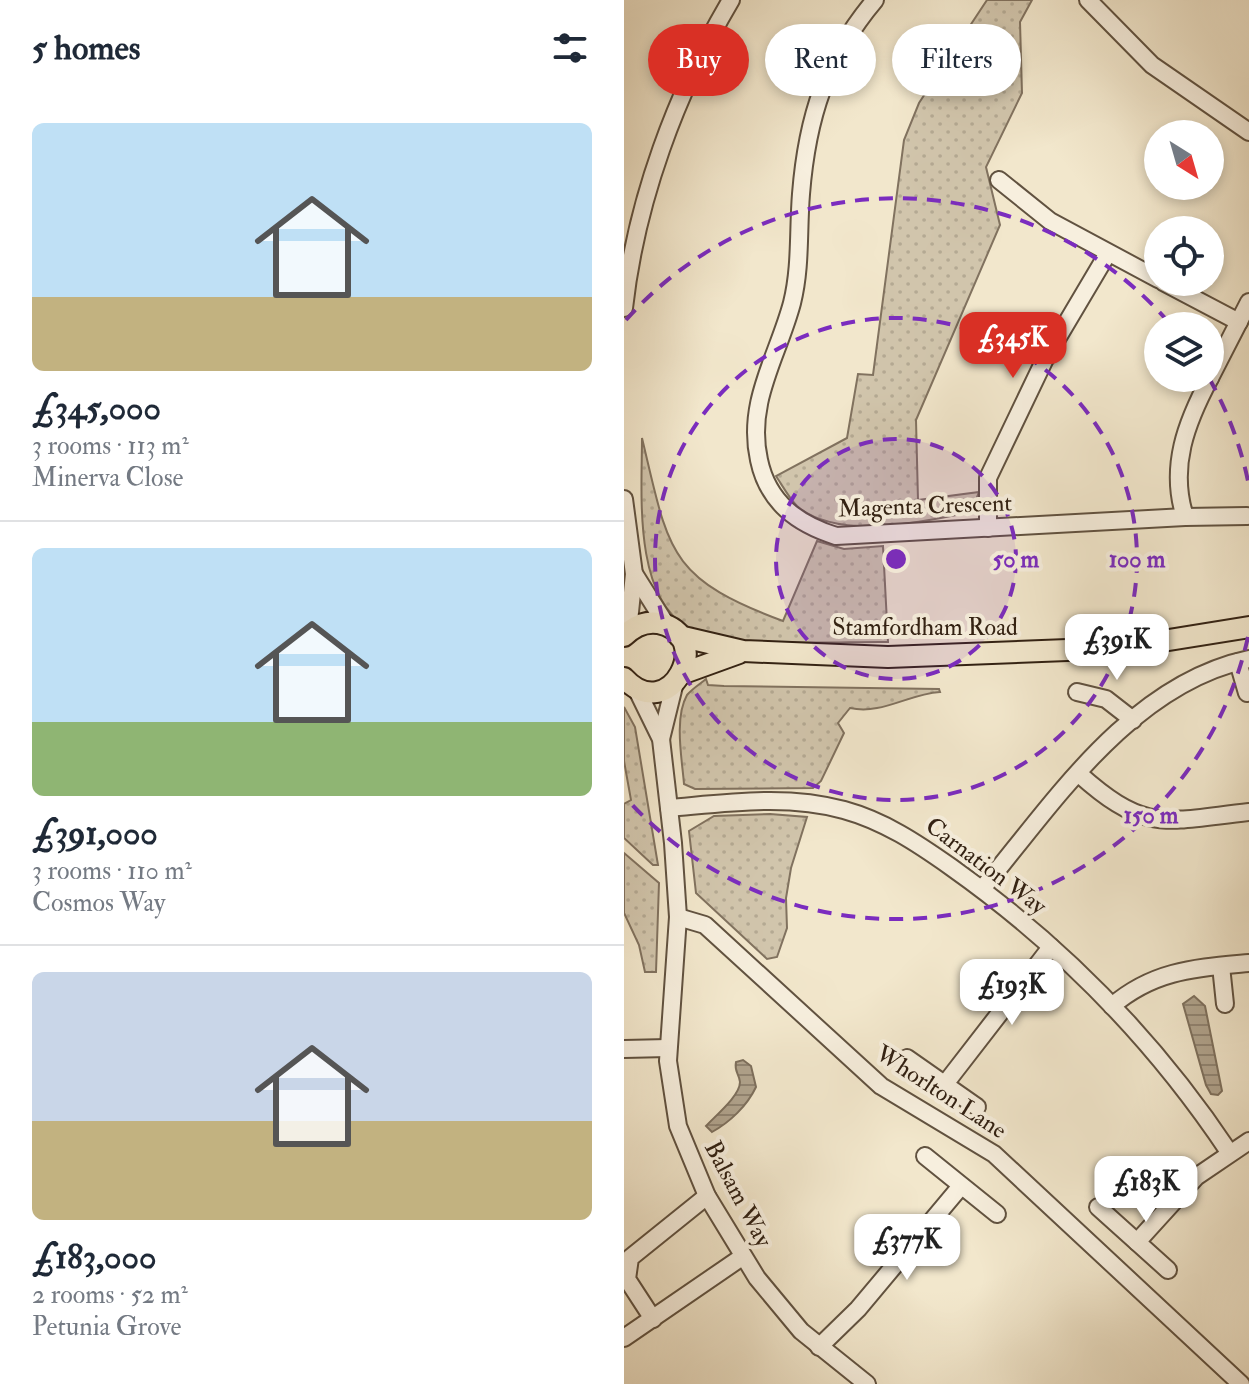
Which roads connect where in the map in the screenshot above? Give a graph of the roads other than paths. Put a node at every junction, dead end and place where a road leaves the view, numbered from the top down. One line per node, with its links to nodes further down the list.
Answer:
1 (731, 0): 10 (street)
2 (875, 0): 17 (street, Magenta Crescent)
3 (1088, 0): 4 (street)
4 (1249, 132)
5 (999, 180): 6 (street)
6 (1108, 253): 7 (street); 17 (street)
7 (1144, 272)
8 (1189, 296): 11 (street)
9 (1249, 302): 11 (street)
10 (624, 308)
11 (1239, 322): 12 (street)
12 (1224, 351)
13 (1204, 392): 16 (street)
14 (624, 499): 18 (street)
15 (1247, 516): 16 (street, Magenta Crescent)
16 (1185, 517): 17 (street, Magenta Crescent)
17 (988, 528)
18 (634, 574): 20 (street); 21 (street)
19 (1249, 627): 22 (main road, Stamfordham Road)
20 (673, 631): 21 (main road); 22 (main road, Stamfordham Road); 24 (main road)
21 (626, 634)
22 (743, 651): 24 (main road, Stamfordham Road)
23 (1243, 661): 27 (street); 28 (street)
24 (678, 678): 25 (main road, Stamfordham Road); 29 (street, Balsam Way)
25 (630, 683): 29 (street, Balsam Way)
26 (1077, 692): 28 (street)
27 (1247, 693)
28 (1133, 720): 30 (street)
29 (661, 739): 31 (street, Balsam Way)
30 (1079, 774): 32 (street); 33 (street)
31 (669, 808): 33 (street, Carnation Way); 34 (street, Balsam Way)
32 (1249, 812)
33 (982, 889): 35 (street, Carnation Way)
34 (678, 917): 40 (street, Balsam Way); 59 (street, Whorlton Lane)
35 (1051, 947): 39 (street, Carnation Way); 43 (street)
36 (1249, 963): 37 (street)
37 (1221, 966): 38 (street); 39 (street)
38 (1225, 1004)
39 (1112, 1006): 46 (street, Carnation Way)
40 (668, 1048): 41 (street); 49 (street, Balsam Way)
41 (624, 1049)
42 (907, 1058): 43 (street)
43 (945, 1084): 44 (street)
44 (977, 1107)
45 (1249, 1141): 46 (street)
46 (1229, 1152): 52 (street)
47 (925, 1156): 48 (street)
48 (961, 1186): 51 (street); 57 (street)
49 (707, 1196): 53 (street, Balsam Way); 55 (street)
50 (1098, 1207): 52 (street)
51 (997, 1214)
52 (1137, 1242): 54 (street)
53 (742, 1257): 55 (street); 57 (street, Balsam Way)
54 (1168, 1270)
55 (653, 1319): 56 (street)
56 (624, 1338)
57 (819, 1347): 58 (street, Balsam Way)
58 (867, 1384)
59 (1241, 1384)

